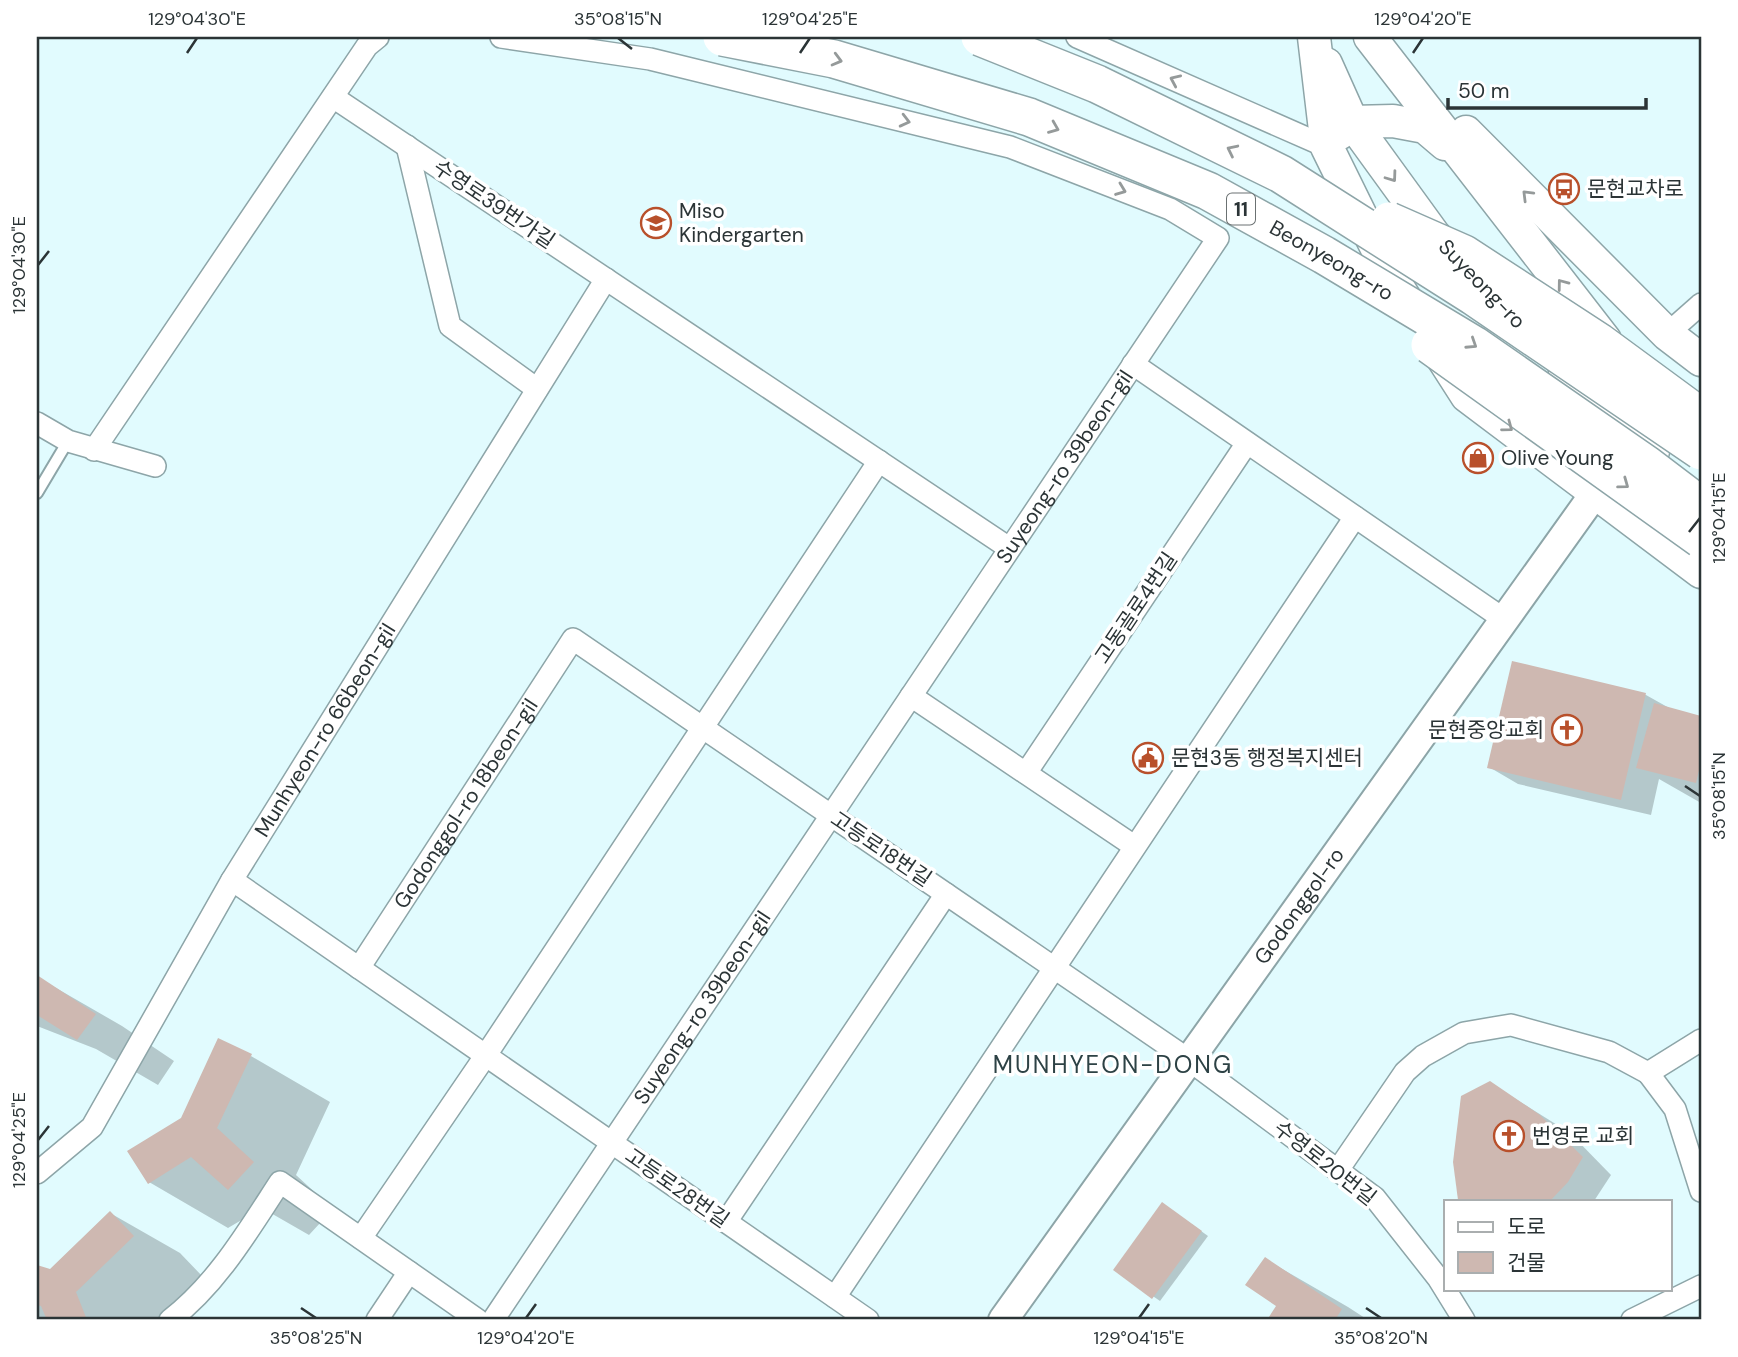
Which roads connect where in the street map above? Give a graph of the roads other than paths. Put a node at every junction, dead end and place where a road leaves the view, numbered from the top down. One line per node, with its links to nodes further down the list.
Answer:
1 (378, 37): 11 (street)
2 (501, 37): 10 (street)
3 (722, 37): 35 (highway, Beonyeong-ro / 11, one-way to 35, bridge)
4 (750, 37): 10 (street)
5 (980, 37): 16 (highway, Beonyeong-ro / 11, one-way to 5, bridge)
6 (1077, 37): 14 (street, one-way to 6)
7 (1315, 37): 12 (main road, Suyeong-ro); 14 (main road)
8 (1370, 37): 15 (main road)
9 (1379, 37): 20 (main road, one-way to 9)
10 (744, 81): 22 (street, Suyeong-ro 39beon-gil, one-way to 22)
11 (333, 97): 13 (street, 수영로39번가길); 29 (street)
12 (1352, 122): 14 (main road); 15 (main road); 32 (main road, Suyeong-ro, one-way to 32)
13 (407, 146): 17 (street, 수영로39번가길); 23 (street)
14 (1327, 147): 34 (main road, one-way to 34)
15 (1473, 170): 28 (main road, one-way to 15)
16 (1281, 174): 24 (highway, bridge); 28 (highway, Beonyeong-ro / 11, bridge)
17 (606, 279): 23 (street, Munhyeon-ro 66beon-gil); 30 (street, 수영로39번가길)
18 (1369, 301): 37 (highway, one-way to 37, bridge)
19 (1701, 304): 20 (street)
20 (1667, 334): 21 (main road)
21 (1701, 360)
22 (1133, 365): 27 (street); 38 (street, Suyeong-ro 39beon-gil)
23 (537, 389): 47 (street, Munhyeon-ro 66beon-gil)
24 (1701, 417)
25 (37, 423): 26 (street)
26 (68, 441): 29 (street); 33 (lane)
27 (1247, 443): 36 (street); 44 (street, 고동골로4번길)
28 (1701, 449)
29 (94, 450): 31 (street)
30 (878, 461): 38 (street, 수영로39번가길); 43 (street)
31 (155, 466)
32 (1701, 491)
33 (37, 493)
34 (1595, 493): 39 (main road); 40 (street, Godonggol-ro)
35 (1701, 506)
36 (1355, 517): 40 (street); 46 (street)
37 (1701, 539)
38 (1009, 548): 42 (street, Suyeong-ro 39beon-gil)
39 (1701, 572)
40 (1505, 620): 53 (street, Godonggol-ro)
41 (573, 639): 43 (street, 고등로18번길); 49 (street, Godonggol-ro 18beon-gil)
42 (911, 696): 44 (street); 45 (street, Suyeong-ro 39beon-gil)
43 (701, 726): 45 (street, 고등로18번길); 52 (street)
44 (1026, 773): 46 (street)
45 (831, 815): 48 (street, 고등로18번길); 55 (street, Suyeong-ro 39beon-gil)
46 (1134, 846): 50 (street)
47 (232, 880): 49 (street, 고등로28번길); 57 (street, Munhyeon-ro 66beon-gil)
48 (946, 894): 50 (street, 고등로18번길); 59 (street)
49 (359, 968): 52 (street, 고등로28번길)
50 (1055, 969): 53 (street, 고등로18번길); 65 (street)
51 (1701, 1040): 54 (street)
52 (486, 1055): 55 (street, 고등로28번길); 60 (street)
53 (1189, 1060): 56 (street, 수영로20번길); 71 (street, Godonggol-ro)
54 (1648, 1073): 56 (street); 58 (street)
55 (612, 1143): 59 (street, 고등로28번길); 69 (street, Suyeong-ro 39beon-gil)
56 (1338, 1170): 63 (street, 수영로20번길)
57 (37, 1172)
58 (1701, 1191)
59 (726, 1222): 65 (street, 고등로28번길)
60 (361, 1238): 61 (street); 66 (street)
61 (409, 1272): 67 (street); 68 (street)
62 (1701, 1286): 73 (street)
63 (1444, 1288)
64 (1445, 1290): 72 (street, 수영로20번길)
65 (835, 1297): 70 (street, 고등로28번길)
66 (170, 1320)
67 (377, 1320)
68 (478, 1320)
69 (493, 1320)
70 (868, 1320)
71 (1003, 1320)
72 (1464, 1320)
73 (1632, 1320)

